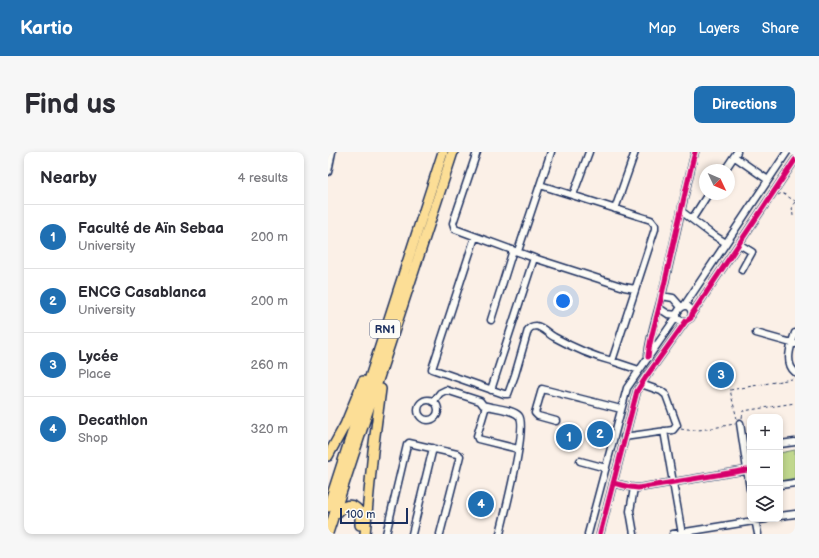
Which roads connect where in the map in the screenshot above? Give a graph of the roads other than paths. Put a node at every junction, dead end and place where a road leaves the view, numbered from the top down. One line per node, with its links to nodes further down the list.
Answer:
1 (332, 152): 12 (street)
2 (443, 152): 39 (highway, RN1)
3 (453, 152): 41 (highway, RN1)
4 (477, 152): 22 (street)
5 (551, 152): 16 (street)
6 (589, 152): 17 (street)
7 (635, 152): 19 (street)
8 (695, 152): 20 (street)
9 (787, 152): 15 (street)
10 (736, 154): 13 (street); 15 (street)
11 (795, 160): 24 (street)
12 (329, 164): 14 (street)
13 (730, 164)
14 (328, 172)
15 (768, 180): 23 (street)
16 (540, 185): 17 (street); 25 (street)
17 (573, 195): 19 (street)
18 (704, 200): 21 (street)
19 (615, 209): 28 (street)
20 (680, 211): 21 (street); 29 (street)
21 (692, 219): 23 (street)
22 (475, 237): 25 (street); 46 (street)
23 (726, 243): 30 (street)
24 (739, 244): 27 (street); 32 (street)
25 (515, 250): 26 (street); 34 (street)
26 (534, 258): 28 (street); 46 (street)
27 (742, 270)
28 (635, 289): 42 (street)
29 (662, 296): 30 (street); 31 (street)
30 (683, 306): 32 (street); 33 (street)
31 (659, 308): 33 (street); 40 (street)
32 (692, 314): 35 (street)
33 (677, 315): 35 (street); 40 (street)
34 (492, 320)
35 (686, 321): 45 (street)
36 (756, 333): 38 (street)
37 (795, 333): 38 (street)
38 (793, 343): 44 (street)
39 (378, 352): 59 (highway); 68 (highway, RN1)
40 (648, 356): 43 (street)
41 (386, 358): 71 (highway, RN1); 77 (highway)
42 (612, 361): 43 (street); 46 (street)
43 (639, 370): 49 (street)
44 (795, 373)
45 (641, 384): 52 (street); 53 (street)
46 (491, 390)
47 (433, 402): 48 (street)
48 (486, 406): 57 (street); 57 (street)
49 (621, 409): 50 (street); 61 (street)
50 (556, 421)
51 (740, 423): 58 (street)
52 (664, 431): 53 (street); 63 (street)
53 (624, 437): 64 (street)
54 (795, 442): 55 (street)
55 (783, 444)
56 (433, 448): 78 (street); 79 (street); 80 (street)
57 (518, 449): 81 (street)
58 (747, 450)
59 (328, 456)
60 (580, 461): 61 (street)
61 (606, 468): 82 (street)
62 (747, 470): 63 (street)
63 (672, 481): 67 (street); 75 (street)
64 (613, 483): 67 (street); 83 (street)
65 (795, 483): 66 (street)
66 (783, 485)
67 (634, 488): 84 (street)
68 (328, 507)
69 (795, 514): 70 (street)
70 (783, 516)
71 (332, 522): 74 (highway, RN1); 76 (highway)
72 (747, 522): 75 (street)
73 (756, 522): 86 (street)
74 (328, 533)
75 (682, 533): 85 (street)
76 (360, 534)
77 (365, 534)
78 (386, 534)
79 (412, 534)
80 (440, 534)
81 (500, 534)
82 (588, 534)
83 (600, 534)
84 (634, 534)
85 (673, 534)
86 (758, 534)

